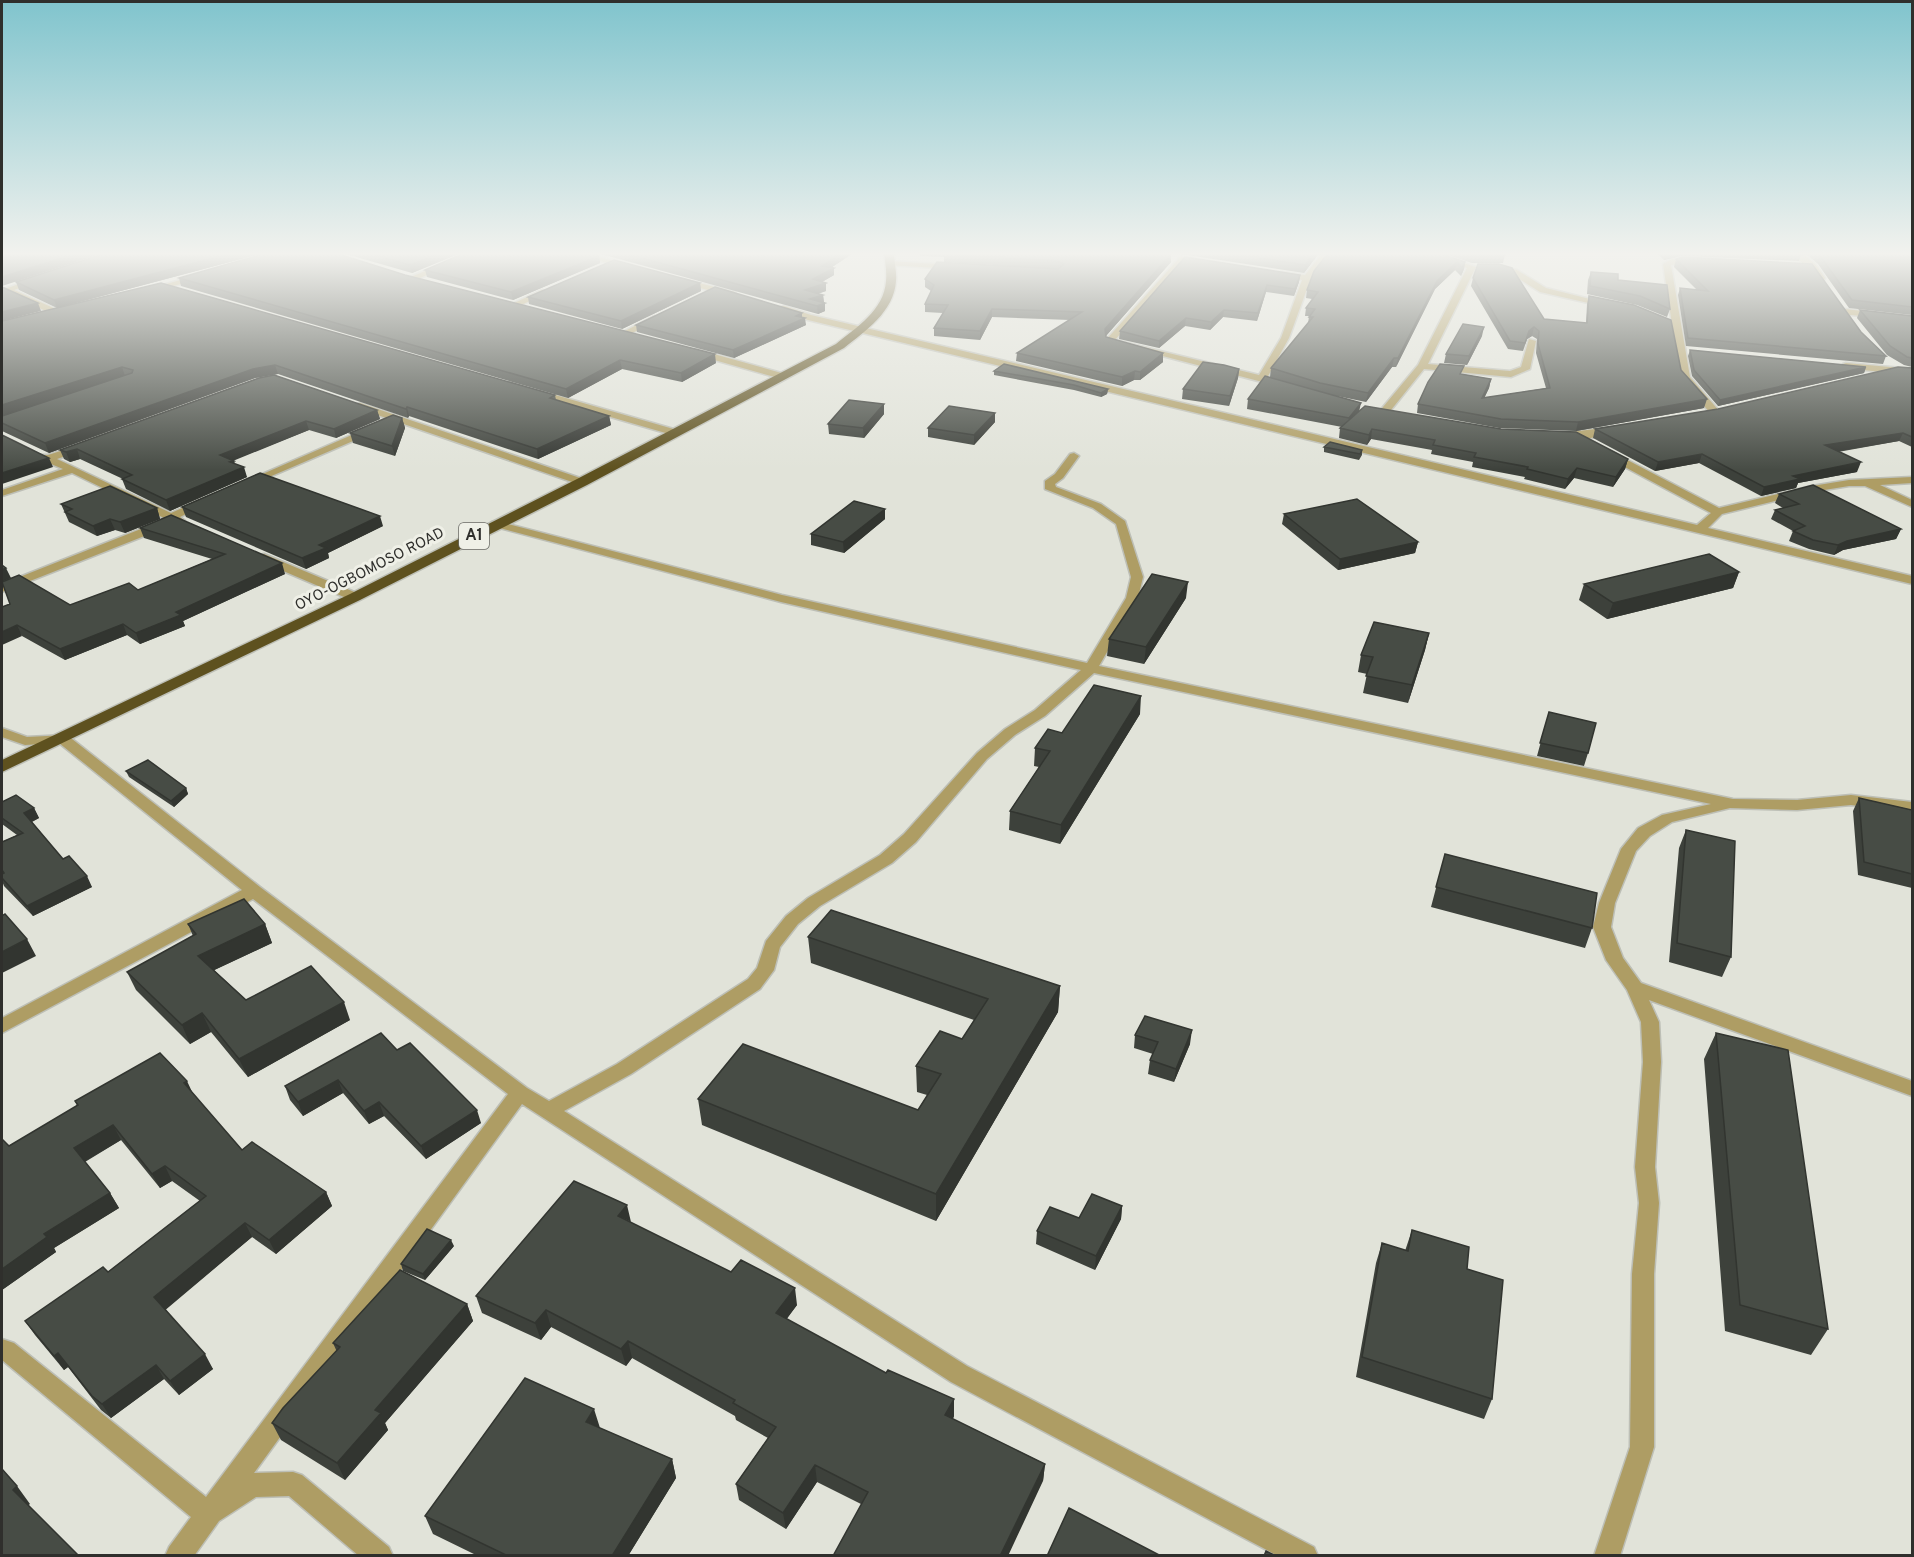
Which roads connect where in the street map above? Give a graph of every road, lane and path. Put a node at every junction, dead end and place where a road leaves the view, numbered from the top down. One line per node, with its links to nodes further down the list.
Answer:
1 (643, 325): 10 (street)
2 (840, 325): 8 (street)
3 (866, 325): 8 (highway, OYO-OGBOMOSO ROAD / A1)
4 (1123, 325): 23 (street)
5 (1290, 325): 23 (street)
6 (1446, 325): 18 (street)
7 (1675, 326): 14 (street)
8 (861, 329): 21 (highway, OYO-OGBOMOSO ROAD / A1); 52 (street)
9 (614, 330): 10 (street)
10 (625, 333): 11 (street)
11 (636, 336)
12 (1532, 341): 18 (street)
13 (681, 348): 21 (street)
14 (1682, 350): 15 (street); 29 (street)
15 (1693, 351)
16 (1888, 362): 19 (street)
17 (1840, 365): 19 (street)
18 (1422, 366): 28 (street)
19 (1897, 370): 20 (street); 22 (street)
20 (1912, 372)
21 (782, 376): 33 (highway, OYO-OGBOMOSO ROAD / A1)
22 (1863, 378)
23 (1262, 379): 25 (street)
24 (526, 390): 33 (street)
25 (1297, 391)
26 (353, 403): 31 (street)
27 (1726, 409): 29 (street)
28 (1372, 410)
29 (1714, 411): 30 (street)
30 (1703, 414)
31 (396, 418): 42 (street); 44 (street)
32 (1622, 428): 35 (street)
33 (673, 432): 42 (highway, OYO-OGBOMOSO ROAD / A1)
34 (1554, 435): 35 (street)
35 (1576, 436): 48 (street)
36 (92, 443): 39 (street)
37 (29, 450): 39 (street)
38 (1074, 456): 57 (street)
39 (47, 459): 40 (street)
40 (73, 469): 45 (street); 49 (street)
41 (1912, 480): 43 (street)
42 (582, 482): 50 (highway, OYO-OGBOMOSO ROAD / A1)
43 (1865, 482): 47 (street); 48 (street)
44 (235, 489)
45 (2, 493)
46 (213, 498): 49 (street)
47 (1912, 504)
48 (1718, 513): 52 (street)
49 (170, 517): 51 (street); 55 (street)
50 (496, 524): 56 (highway, OYO-OGBOMOSO ROAD / A1); 57 (street)
51 (192, 526)
52 (1700, 530): 54 (street)
53 (257, 555): 56 (street)
54 (1912, 580)
55 (2, 588)
56 (355, 597): 59 (highway, OYO-OGBOMOSO ROAD / A1)
57 (1091, 668): 61 (street); 68 (street)
58 (2, 732): 59 (street)
59 (62, 738): 60 (highway, OYO-OGBOMOSO ROAD / A1); 63 (street)
60 (2, 767)
61 (1733, 804): 62 (street); 64 (street)
62 (1912, 807)
63 (254, 891): 65 (street); 67 (street)
64 (1635, 988): 66 (street); 74 (street)
65 (2, 1026)
66 (1912, 1089)
67 (520, 1093): 68 (street); 70 (street)
68 (548, 1111): 73 (street)
69 (2, 1348): 70 (street)
70 (207, 1514): 71 (street); 72 (street)
71 (178, 1556)
72 (380, 1556)
73 (1305, 1556)
74 (1607, 1556)

